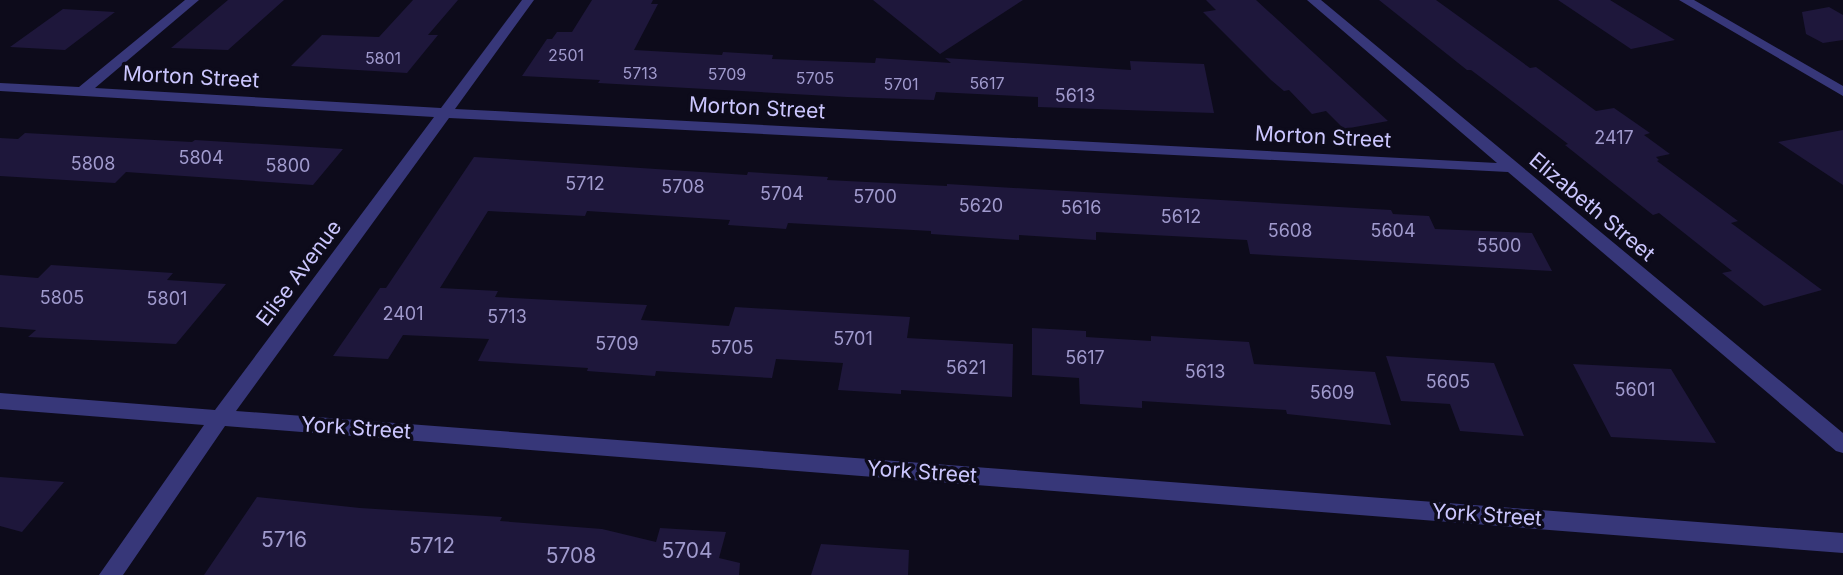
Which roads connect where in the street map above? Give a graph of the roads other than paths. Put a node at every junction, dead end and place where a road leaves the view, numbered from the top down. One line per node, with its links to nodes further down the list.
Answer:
1 (192, 0): 6 (street)
2 (528, 0): 8 (street, Elise Avenue)
3 (1313, 0): 9 (street, Elizabeth Street)
4 (1685, 0): 7 (street)
5 (0, 87): 6 (street, Morton Street)
6 (82, 92): 8 (street, Morton Street)
7 (1843, 92)
8 (445, 113): 9 (street, Morton Street); 11 (street, Elise Avenue)
9 (1512, 167): 12 (street, Elizabeth Street)
10 (0, 401): 11 (street, York Street)
11 (220, 418): 13 (street, York Street); 14 (street, Elise Avenue)
12 (1843, 445)
13 (1843, 543)
14 (110, 575)

